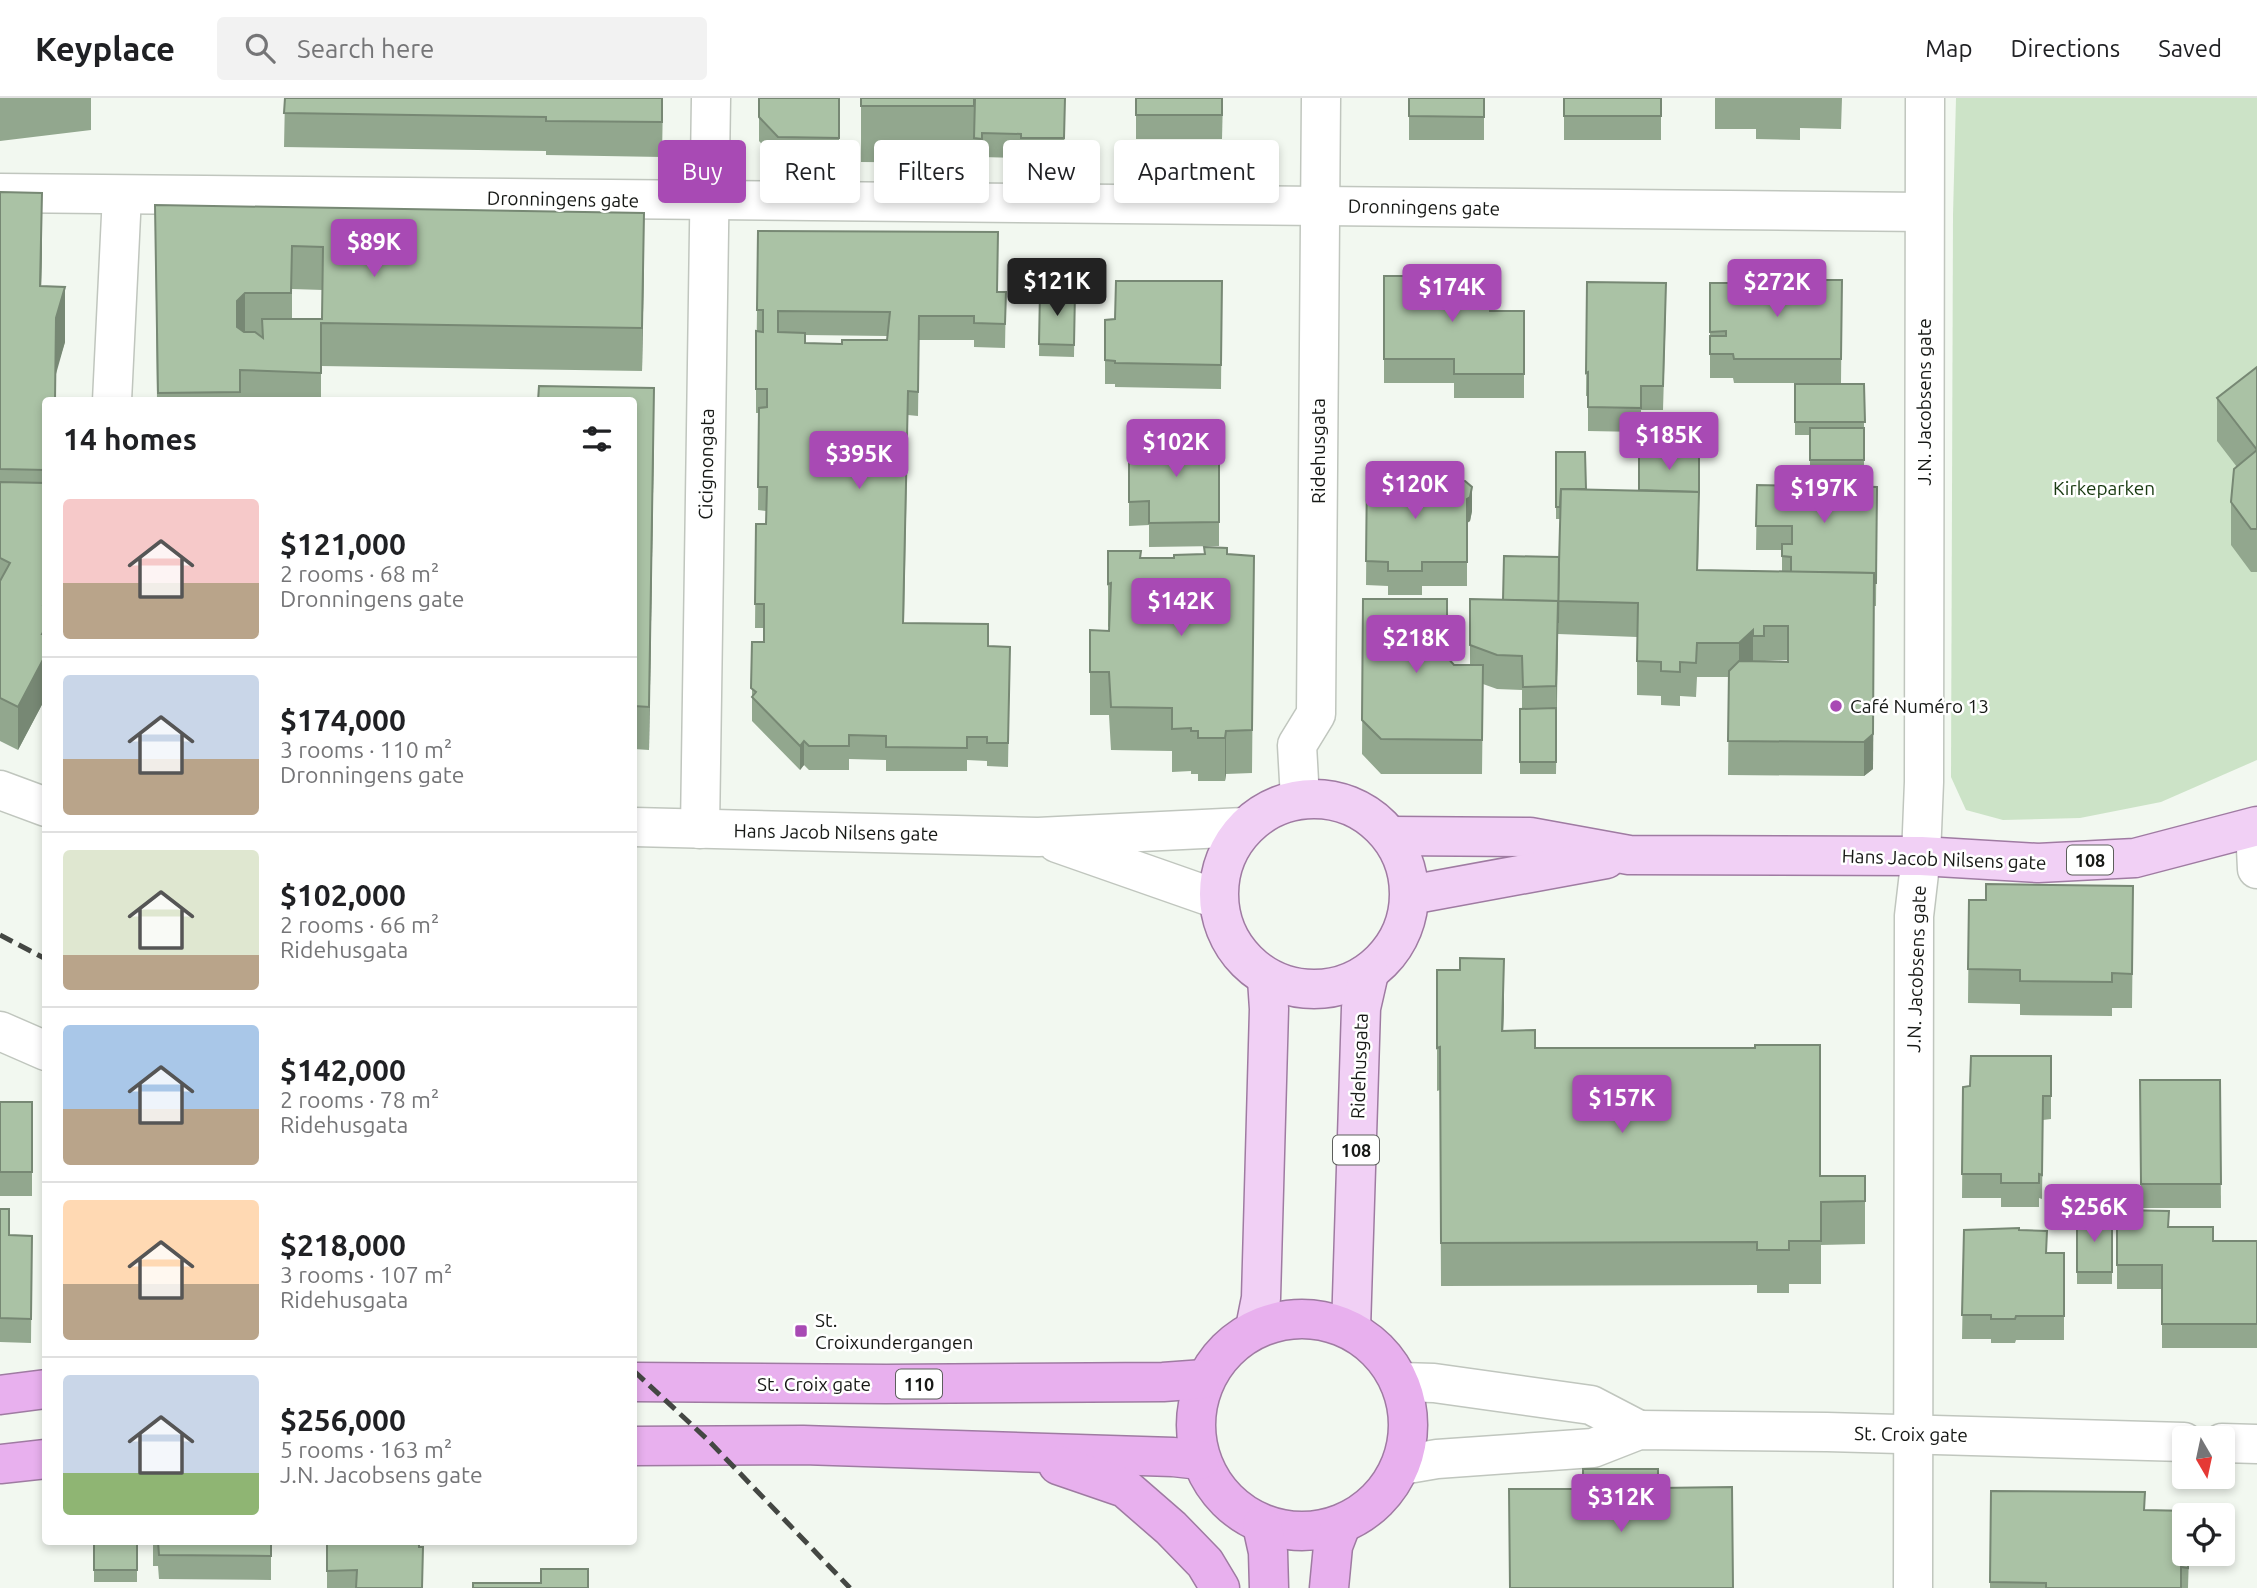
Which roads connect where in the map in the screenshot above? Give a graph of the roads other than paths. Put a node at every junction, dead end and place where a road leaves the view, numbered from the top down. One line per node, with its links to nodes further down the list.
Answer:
1 (711, 98): 4 (street, Cicignongata)
2 (1321, 98): 10 (street, Ridehusgata)
3 (1925, 98): 11 (street, J.N. Jacobsens gate)
4 (711, 140)
5 (0, 193): 6 (street, Dronningens gate)
6 (121, 195): 7 (street, Dronningens gate); 12 (street)
7 (658, 200)
8 (746, 200): 10 (street, Dronningens gate)
9 (710, 203): 19 (street, Cicignongata)
10 (1320, 206): 11 (street, Dronningens gate); 14 (street, Ridehusgata)
11 (1924, 212): 23 (street, J.N. Jacobsens gate)
12 (112, 397)
13 (0, 790): 15 (street)
14 (1300, 799): 17 (main road, 108); 20 (main road, 108)
15 (42, 806)
16 (637, 827): 19 (street, Hans Jacob Nilsens gate)
17 (1244, 827): 21 (street, Hans Jacob Nilsens gate); 26 (main road, 108)
18 (2256, 827): 23 (main road, Hans Jacob Nilsens gate / 108); 24 (street)
19 (700, 829): 21 (street, Hans Jacob Nilsens gate)
20 (1391, 836): 22 (main road, Hans Jacob Nilsens gate / 108); 25 (main road, 108)
21 (1038, 837): 26 (street, Hans Jacob Nilsens gate)
22 (1629, 855): 23 (main road, Hans Jacob Nilsens gate / 108); 25 (main road, Hans Jacob Nilsens gate / 108)
23 (1921, 856): 39 (street, J.N. Jacobsens gate)
24 (2257, 869)
25 (1410, 895): 27 (main road, 108)
26 (1217, 899): 28 (main road, 108)
27 (1370, 973): 28 (main road, 108); 32 (main road, Ridehusgata / 108)
28 (1267, 979): 31 (main road)
29 (0, 1031): 30 (street)
30 (42, 1049)
31 (1255, 1328): 32 (highway); 33 (highway)
32 (1351, 1329): 35 (highway)
33 (1204, 1379): 34 (highway, St. Croix gate / 110); 46 (highway)
34 (637, 1382)
35 (1401, 1382): 38 (street, St. Croix gate); 48 (highway)
36 (42, 1390): 37 (highway)
37 (0, 1395)
38 (1639, 1430): 39 (street, St. Croix gate); 48 (street, St. Croix gate)
39 (1913, 1434): 40 (street, St. Croix gate); 54 (street, J.N. Jacobsens gate)
40 (2172, 1442)
41 (2235, 1443): 42 (street)
42 (2257, 1444)
43 (637, 1446): 44 (highway)
44 (1026, 1454): 46 (highway); 51 (highway)
45 (42, 1460): 47 (highway)
46 (1200, 1460): 49 (highway)
47 (0, 1465)
48 (1402, 1465): 50 (highway)
49 (1262, 1525): 50 (highway); 52 (highway)
50 (1341, 1525): 53 (highway)
51 (1220, 1588)
52 (1269, 1588)
53 (1329, 1588)
54 (1913, 1588)

